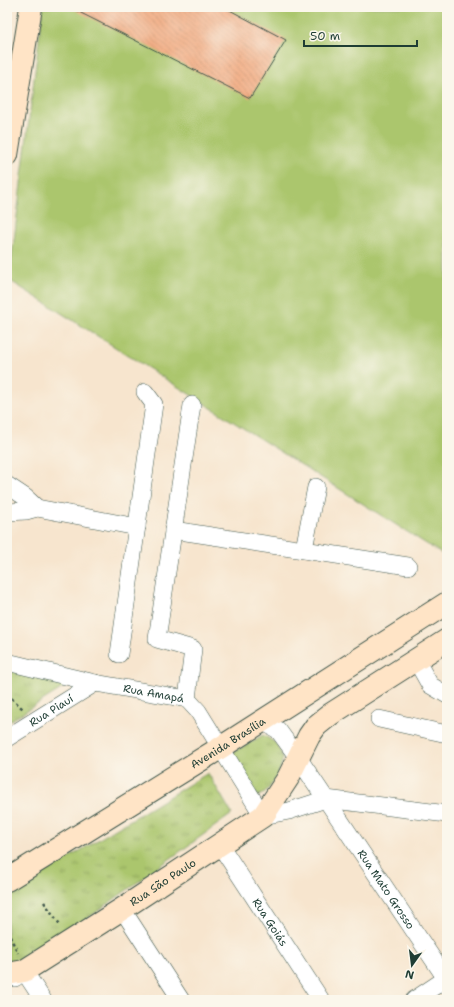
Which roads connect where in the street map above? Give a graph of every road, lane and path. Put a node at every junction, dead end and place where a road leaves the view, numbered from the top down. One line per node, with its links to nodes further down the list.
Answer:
1 (31, 7): 2 (main road)
2 (7, 155)
3 (145, 392): 9 (street)
4 (192, 405): 10 (street)
5 (7, 485): 7 (street)
6 (316, 486): 11 (street)
7 (36, 508): 8 (street); 9 (street)
8 (7, 512)
9 (137, 527): 15 (street)
10 (173, 530): 11 (street); 21 (street)
11 (304, 549): 12 (street)
12 (408, 566)
13 (447, 603): 24 (main road, Avenida Brasília)
14 (447, 640): 16 (main road)
15 (119, 654)
16 (416, 660): 20 (street); 28 (main road)
17 (7, 662): 18 (street, Rua Amapá)
18 (95, 683): 21 (street, Rua Amapá); 26 (street, Rua Piauí)
19 (7, 694): 22 (path)
20 (447, 694)
21 (187, 699): 27 (street, Rua Amapá)
22 (25, 712)
23 (379, 719): 25 (street)
24 (262, 721): 27 (main road, Avenida Brasília); 28 (street)
25 (447, 734)
26 (7, 738)
27 (220, 748): 31 (street, Rua Amapá); 33 (main road, Avenida Brasília)
28 (298, 756): 29 (street); 31 (main road)
29 (326, 799): 30 (street, Rua São Paulo); 31 (street, Rua São Paulo); 39 (street, Rua Mato Grosso)
30 (447, 814)
31 (263, 816): 32 (main road, Rua São Paulo)
32 (220, 845): 35 (main road, Rua São Paulo); 42 (street, Rua Goiás)
33 (7, 880)
34 (44, 902): 36 (path)
35 (122, 909): 38 (main road, Rua São Paulo); 41 (street)
36 (61, 927)
37 (7, 932): 38 (path)
38 (14, 971): 40 (street)
39 (447, 979): 43 (street)
40 (43, 1000)
41 (181, 1000)
42 (320, 1000)
43 (414, 1000)

